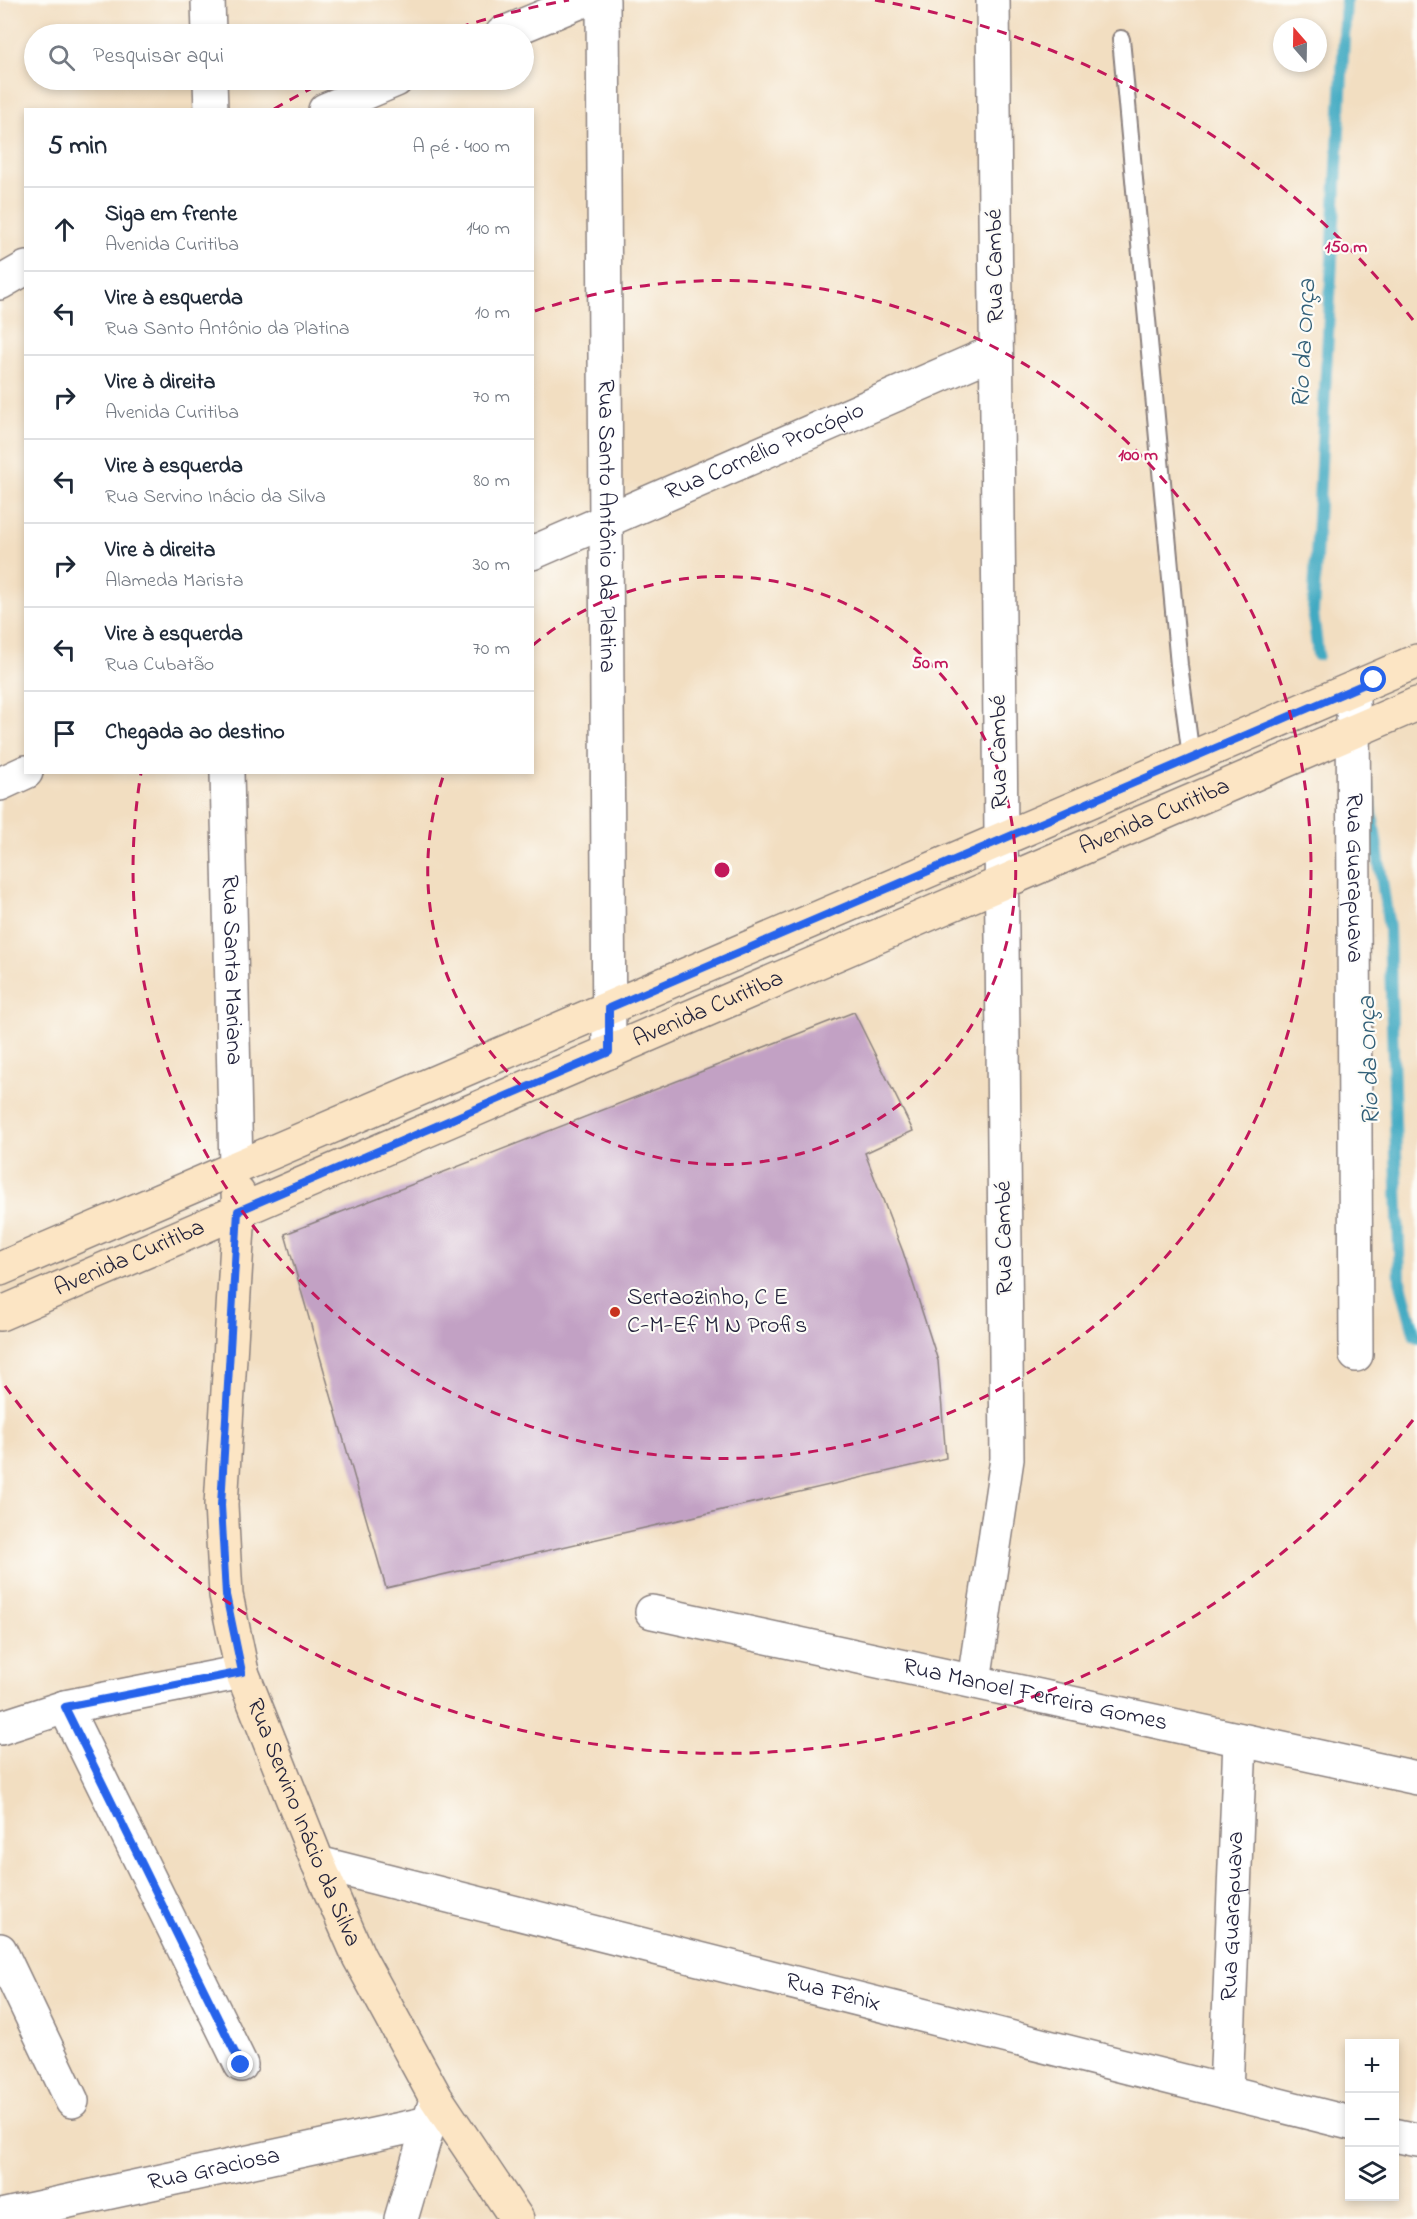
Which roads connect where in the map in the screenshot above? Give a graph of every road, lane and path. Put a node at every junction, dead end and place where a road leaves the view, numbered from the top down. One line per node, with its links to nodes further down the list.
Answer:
1 (208, 0): 5 (street)
2 (584, 0): 6 (street)
3 (603, 0): 15 (street, Rua Santo Antônio da Platina)
4 (993, 0): 14 (street, Rua Cambé)
5 (209, 24)
6 (526, 24)
7 (1121, 39): 21 (lane)
8 (210, 90): 10 (street)
9 (372, 90): 11 (street)
10 (211, 108)
11 (329, 108)
12 (24, 269): 13 (street)
13 (0, 283)
14 (996, 351): 15 (street, Rua Cornélio Procópio); 25 (street, Rua Cambé)
15 (606, 521): 16 (street, Rua Cornélio Procópio); 27 (street, Rua Santo Antônio da Platina)
16 (534, 552)
17 (1417, 662): 18 (main road, Avenida Curitiba)
18 (1353, 689): 20 (street, Rua Guarapuava); 21 (main road, Avenida Curitiba)
19 (1417, 704): 20 (main road, Avenida Curitiba)
20 (1354, 732): 26 (main road, Avenida Curitiba); 33 (street, Rua Guarapuava)
21 (1191, 758): 25 (main road, Avenida Curitiba)
22 (24, 773): 24 (street)
23 (227, 774): 29 (street, Rua Santa Mariana)
24 (0, 784)
25 (1001, 839): 26 (street, Rua Cambé); 27 (main road, Avenida Curitiba)
26 (1002, 884): 28 (main road, Avenida Curitiba); 36 (street, Rua Cambé)
27 (609, 1008): 28 (street, Rua Santo Antônio da Platina); 29 (main road, Avenida Curitiba)
28 (609, 1052): 30 (main road, Avenida Curitiba)
29 (236, 1168): 30 (main road, Rua Servino Inácio da Silva); 31 (main road, Avenida Curitiba)
30 (238, 1211): 32 (main road, Avenida Curitiba); 35 (main road, Rua Servino Inácio da Silva)
31 (0, 1269)
32 (0, 1314)
33 (1356, 1355)
34 (652, 1611): 36 (street, Rua Manoel Ferreira Gomes)
35 (242, 1672): 37 (street); 41 (main road, Rua Servino Inácio da Silva)
36 (974, 1681): 39 (street, Rua Manoel Ferreira Gomes)
37 (65, 1707): 38 (street); 43 (street)
38 (0, 1728)
39 (1240, 1740): 40 (street, Rua Manoel Ferreira Gomes); 44 (street, Rua Guarapuava)
40 (1417, 1778)
41 (318, 1863): 44 (street, Rua Fênix); 46 (main road, Rua Servino Inácio da Silva)
42 (0, 1950): 45 (street)
43 (241, 2065)
44 (1226, 2092): 47 (street, Rua Fênix)
45 (72, 2101)
46 (432, 2110): 50 (street, Rua Graciosa); 51 (street); 52 (main road, Rua Servino Inácio da Silva)
47 (1345, 2122)
48 (1399, 2136): 49 (street)
49 (1417, 2140)
50 (0, 2216)
51 (401, 2219)
52 (517, 2219)

